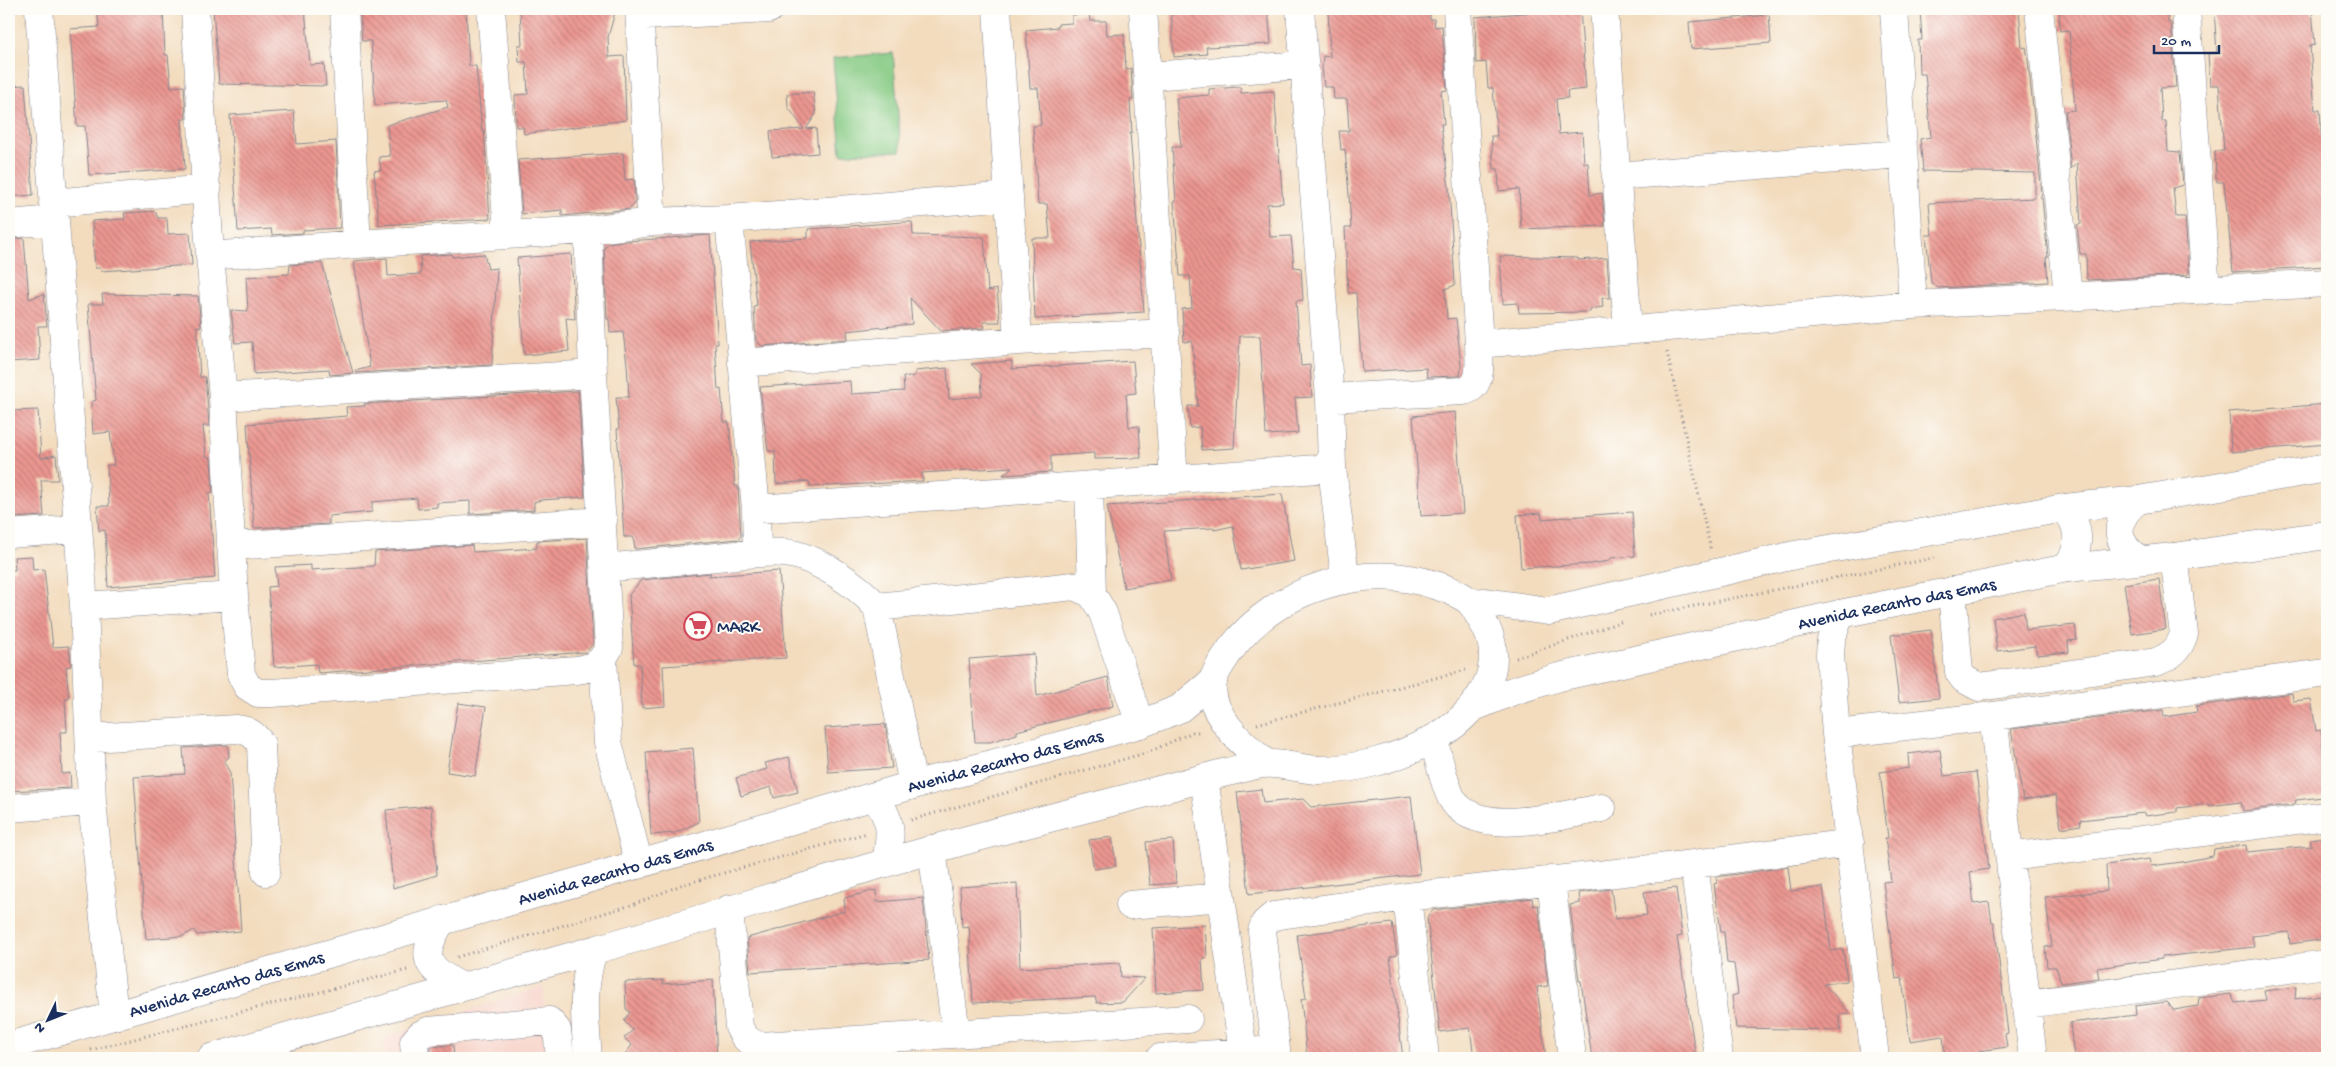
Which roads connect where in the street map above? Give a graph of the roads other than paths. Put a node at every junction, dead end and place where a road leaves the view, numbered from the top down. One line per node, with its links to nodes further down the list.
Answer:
1 (39, 9): 21 (street)
2 (194, 9): 19 (street)
3 (344, 9): 27 (street)
4 (491, 9): 26 (street)
5 (770, 9): 14 (street)
6 (996, 9): 20 (street)
7 (1143, 9): 16 (street)
8 (1300, 9): 15 (street)
9 (1457, 9): 36 (street)
10 (1604, 9): 18 (street)
11 (1894, 9): 17 (street)
12 (2040, 9): 31 (street)
13 (2186, 9): 30 (street)
14 (640, 12): 23 (street)
15 (1304, 65): 16 (street); 40 (street)
16 (1149, 76): 34 (street)
17 (1902, 154): 18 (street); 32 (street)
18 (1616, 176): 33 (street)
19 (207, 189): 21 (street); 28 (street)
20 (1009, 196): 22 (street); 35 (street)
21 (53, 212): 24 (street); 49 (street)
22 (729, 219): 23 (street); 37 (street)
23 (652, 222): 25 (street)
24 (9, 224)
25 (588, 230): 26 (street); 38 (street)
26 (508, 234): 27 (street)
27 (357, 244): 28 (street)
28 (210, 256): 39 (street)
29 (2327, 283): 30 (street)
30 (2206, 290): 31 (street)
31 (2068, 295): 32 (street)
32 (1913, 305): 33 (street)
33 (1628, 329): 36 (street)
34 (1166, 333): 35 (street); 43 (street)
35 (1018, 341): 37 (street)
36 (1479, 344): 40 (street)
37 (742, 362): 47 (street)
38 (593, 374): 39 (street); 48 (street)
39 (223, 397): 52 (street)
40 (1330, 398): 41 (street)
41 (1332, 468): 43 (street); 58 (street)
42 (2327, 468): 45 (street)
43 (1174, 480): 44 (street)
44 (1089, 486): 47 (street); 60 (street)
45 (2138, 500): 46 (street); 55 (street)
46 (2065, 508): 57 (street); 62 (street)
47 (756, 509): 53 (street)
48 (603, 521): 52 (street); 56 (street)
49 (77, 529): 50 (street); 63 (street)
50 (9, 534)
51 (2327, 535): 54 (street, Avenida Recanto das Emas)
52 (231, 546): 61 (street)
53 (758, 553): 56 (street); 64 (street)
54 (2174, 557): 55 (street, Avenida Recanto das Emas); 69 (street)
55 (2142, 560): 57 (street, Avenida Recanto das Emas)
56 (606, 568): 68 (street)
57 (2067, 568): 59 (street, Avenida Recanto das Emas)
58 (1344, 578): 62 (street, Avenida Recanto das Emas); 71 (street, Avenida Recanto das Emas)
59 (1952, 591): 65 (street, Avenida Recanto das Emas); 69 (street)
60 (1092, 594): 64 (street); 74 (street)
61 (234, 596): 63 (street); 68 (street)
62 (1471, 603): 72 (street)
63 (84, 606): 76 (street)
64 (877, 607): 80 (street)
65 (1840, 614): 66 (street, Avenida Recanto das Emas); 67 (street)
66 (1808, 621): 67 (street); 72 (street, Avenida Recanto das Emas)
67 (1830, 655): 75 (street)
68 (603, 658): 91 (street)
69 (1959, 672): 73 (street)
70 (2327, 673): 73 (street)
71 (1212, 681): 74 (street, Avenida Recanto das Emas); 78 (street)
72 (1474, 707): 77 (street)
73 (1980, 718): 75 (street); 88 (street)
74 (1140, 724): 80 (street, Avenida Recanto das Emas)
75 (1836, 734): 86 (street)
76 (91, 738): 82 (street); 92 (street)
77 (1433, 739): 78 (street); 84 (street)
78 (1266, 763): 79 (street)
79 (1204, 778): 87 (street); 94 (street)
80 (914, 785): 81 (street, Avenida Recanto das Emas)
81 (874, 797): 89 (street); 91 (street, Avenida Recanto das Emas)
82 (92, 802): 83 (street); 105 (street)
83 (9, 808)
84 (1602, 808)
85 (2327, 816): 88 (street)
86 (1850, 843): 90 (street); 119 (street)
87 (932, 849): 89 (street); 107 (street)
88 (2010, 857): 104 (street)
89 (886, 863): 97 (street)
90 (1694, 864): 93 (street); 118 (street)
91 (640, 865): 98 (street, Avenida Recanto das Emas)
92 (266, 872)
93 (1551, 880): 95 (street); 117 (street)
94 (1221, 897): 96 (street); 109 (street)
95 (1407, 897): 110 (street); 116 (street)
96 (1130, 905)
97 (729, 909): 99 (street); 107 (street)
98 (442, 920): 102 (street); 105 (street, Avenida Recanto das Emas)
99 (593, 951): 100 (street); 103 (street)
100 (552, 960): 102 (street); 103 (street)
101 (2327, 964): 104 (street)
102 (462, 988): 111 (street)
103 (583, 1002): 114 (street)
104 (2026, 1004): 120 (street)
105 (114, 1016): 108 (street, Avenida Recanto das Emas)
106 (1188, 1019): 107 (street)
107 (956, 1033)
108 (9, 1046)
109 (1243, 1052): 110 (street); 115 (street)
110 (1276, 1054)
111 (211, 1058)
112 (415, 1058): 113 (street)
113 (560, 1058)
114 (588, 1058)
115 (1160, 1058)
116 (1425, 1058)
117 (1572, 1058)
118 (1719, 1058)
119 (1875, 1058)
120 (2033, 1058)

